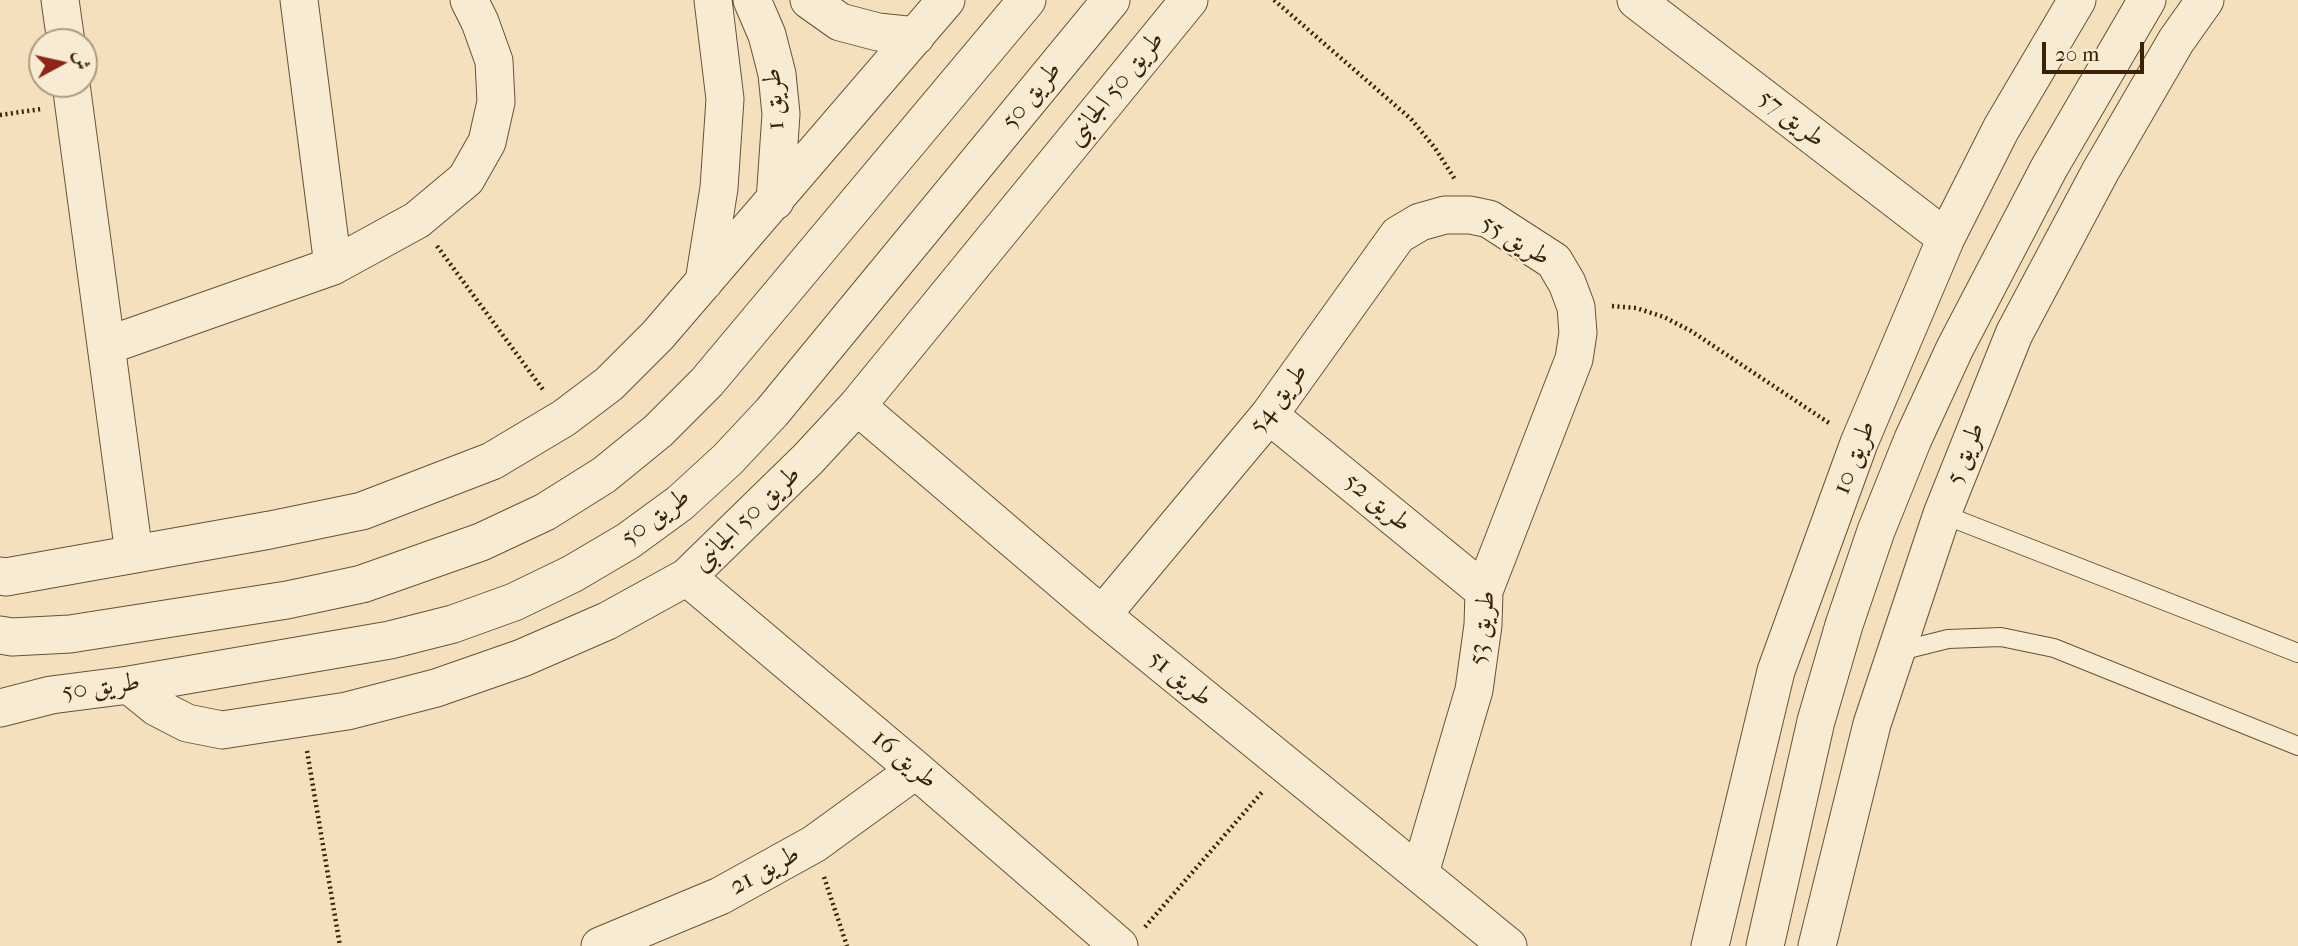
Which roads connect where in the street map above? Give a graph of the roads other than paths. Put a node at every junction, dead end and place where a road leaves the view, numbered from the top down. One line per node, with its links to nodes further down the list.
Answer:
1 (60, 0): 15 (street)
2 (299, 0): 21 (street)
3 (470, 0): 21 (street)
4 (713, 0): 22 (street)
5 (752, 0): 18 (street, طريق 1)
6 (809, 0): 16 (street)
7 (946, 0): 16 (street)
8 (1027, 0): 33 (street)
9 (1111, 0): 36 (street, طريق 50)
10 (1189, 0): 25 (street, طريق 50 الجانبى)
11 (1636, 0): 20 (street, طريق 57)
12 (2077, 0): 20 (street, طريق 10)
13 (2147, 0): 45 (street, طريق 5)
14 (2205, 0): 27 (street, طريق 5)
15 (63, 28)
16 (916, 36): 18 (street)
17 (73, 98): 24 (street)
18 (775, 201): 22 (street)
19 (1470, 215): 23 (street, طريق 55); 26 (street, طريق 54)
20 (1946, 238): 44 (street, طريق 10)
21 (332, 266): 24 (street)
22 (704, 282): 28 (street)
23 (1576, 307): 31 (street, طريق 53)
24 (106, 346): 28 (street)
25 (857, 406): 30 (street, طريق 50 الجانبى); 32 (street, طريق 51)
26 (1269, 415): 31 (street, طريق 52); 32 (street, طريق 54)
27 (1941, 514): 34 (street, طريق 5); 35 (lane)
28 (134, 554): 29 (street)
29 (0, 576)
30 (687, 577): 36 (street, طريق 50 الجانبى); 39 (street, طريق 16)
31 (1484, 591): 40 (street, طريق 53)
32 (1102, 615): 40 (street, طريق 51)
33 (0, 635)
34 (1896, 652): 38 (lane); 46 (street, طريق 5)
35 (2298, 653)
36 (129, 685): 37 (street, طريق 50)
37 (0, 708)
38 (2298, 746)
39 (916, 770): 41 (street, طريق 16); 42 (street, طريق 21)
40 (1420, 873): 43 (street, طريق 51)
41 (1128, 941)
42 (600, 946)
43 (1508, 946)
44 (1710, 946)
45 (1765, 946)
46 (1817, 946)

